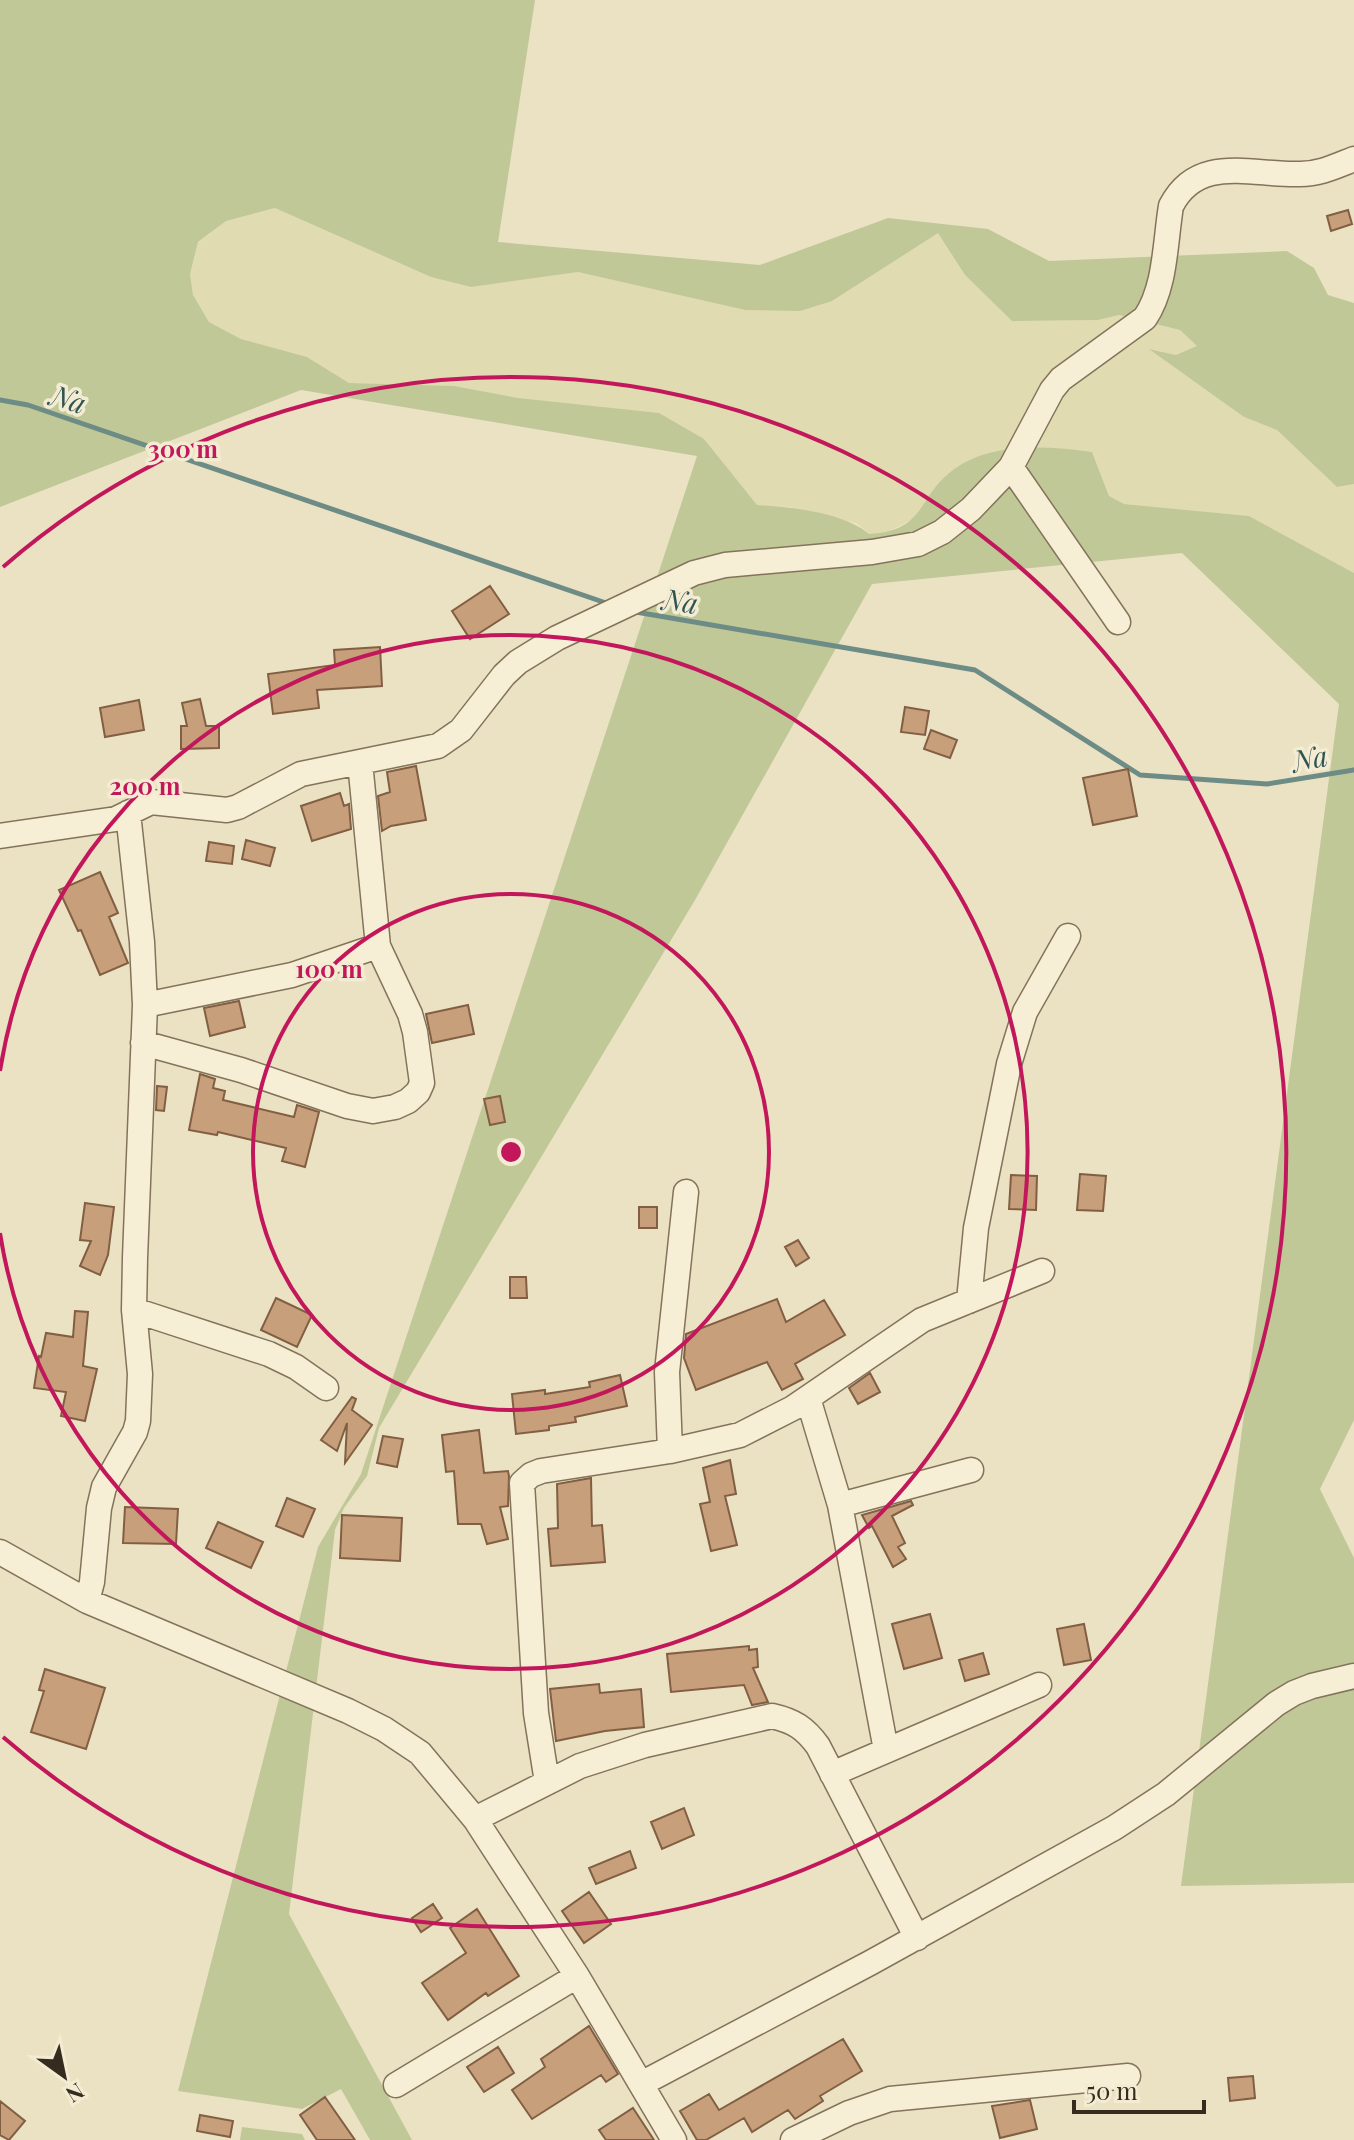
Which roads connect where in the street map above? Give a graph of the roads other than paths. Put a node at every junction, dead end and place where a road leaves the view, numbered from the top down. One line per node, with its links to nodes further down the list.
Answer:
1 (1354, 159): 2 (street)
2 (1011, 467): 3 (street); 4 (street)
3 (1118, 622)
4 (360, 762): 5 (street); 8 (street)
5 (128, 813): 6 (street); 9 (street)
6 (0, 836)
7 (1068, 936): 13 (street)
8 (378, 946): 9 (street); 10 (street)
9 (145, 1005): 10 (street)
10 (143, 1043): 14 (street)
11 (686, 1192): 17 (street)
12 (1042, 1271): 13 (street)
13 (969, 1301): 16 (street)
14 (134, 1310): 15 (street); 21 (street)
15 (326, 1388)
16 (808, 1398): 17 (street); 19 (street)
17 (670, 1451): 26 (street)
18 (971, 1470): 19 (street)
19 (840, 1505): 24 (street)
20 (0, 1552): 21 (street)
21 (87, 1601): 27 (street)
22 (1354, 1676): 28 (street)
23 (1039, 1685): 24 (street)
24 (886, 1750): 25 (street)
25 (832, 1774): 26 (street); 28 (street)
26 (547, 1782): 27 (street)
27 (475, 1819): 29 (street)
28 (917, 1938): 31 (street)
29 (577, 1976): 31 (street); 32 (street)
30 (1128, 2076): 34 (street)
31 (641, 2084): 33 (street)
32 (396, 2085)
33 (674, 2140)
34 (793, 2140)

